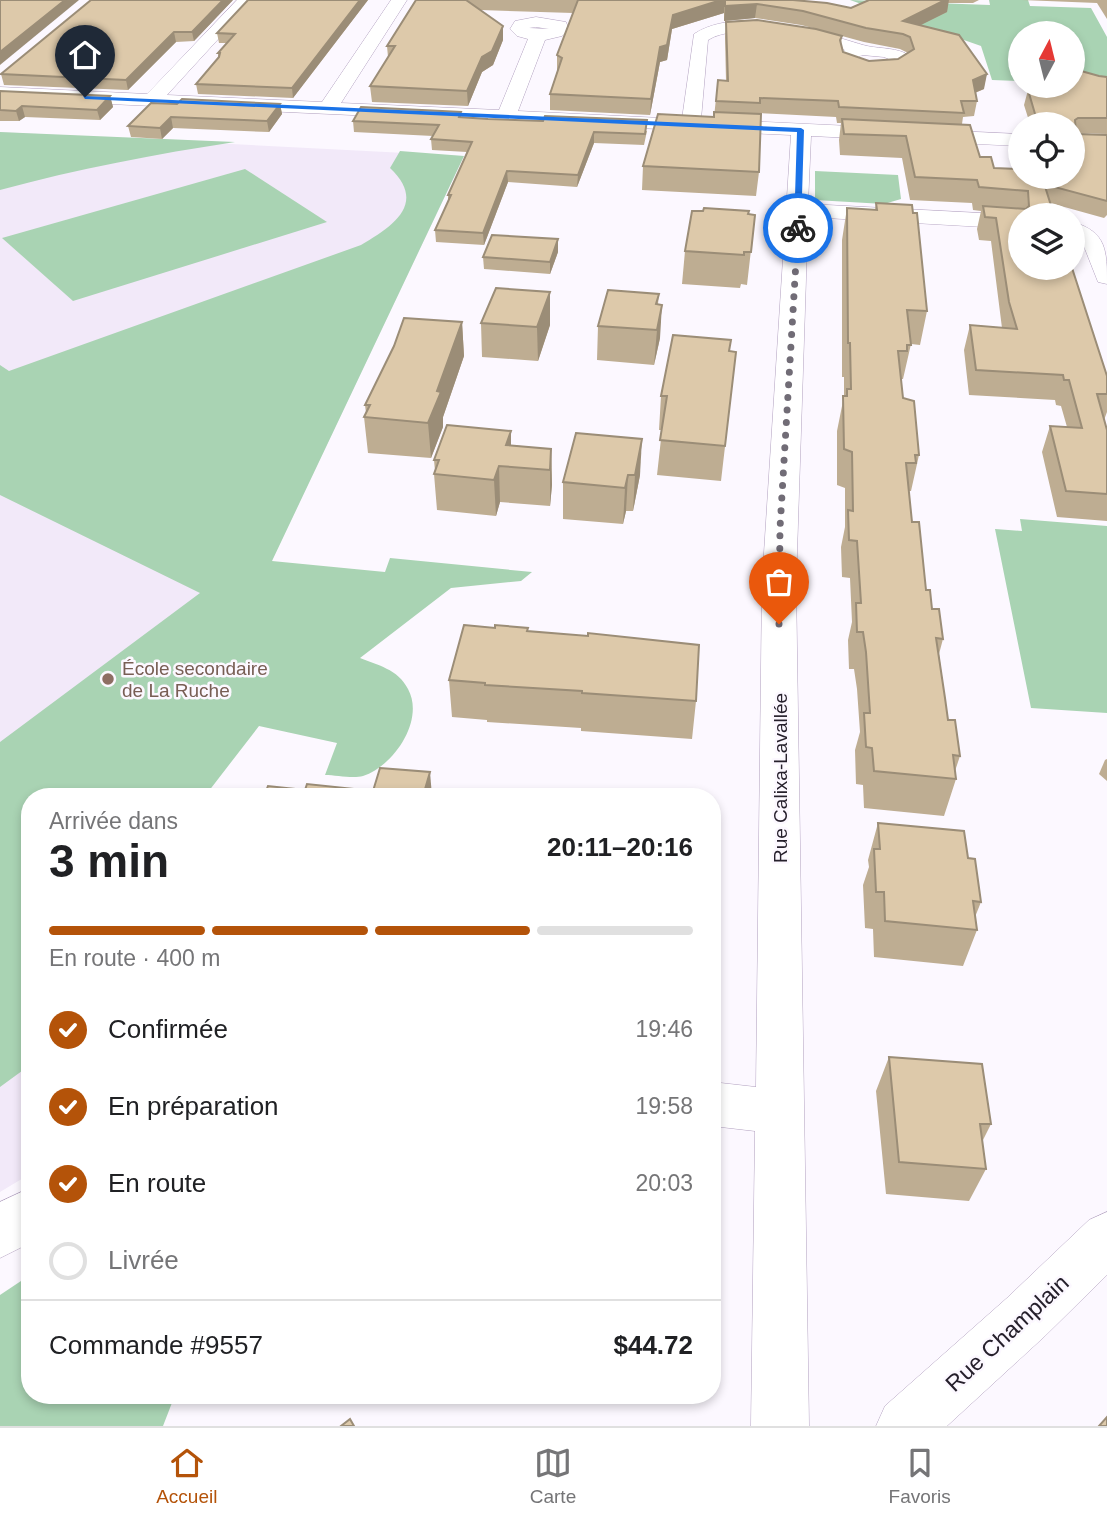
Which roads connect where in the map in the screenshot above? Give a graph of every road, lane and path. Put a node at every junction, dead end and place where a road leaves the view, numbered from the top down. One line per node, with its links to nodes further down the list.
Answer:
1 (246, 0): 6 (street)
2 (399, 0): 7 (street)
3 (538, 35): 8 (street)
4 (861, 50): 9 (street)
5 (0, 93): 6 (street)
6 (152, 100): 7 (street)
7 (328, 108): 8 (street)
8 (506, 116): 9 (street)
9 (691, 125): 10 (street)
10 (801, 130): 11 (street); 12 (street, Rue Calixa-Lavallée)
11 (1008, 139)
12 (799, 211): 13 (street); 17 (street, Rue Calixa-Lavallée)
13 (1008, 221)
14 (1085, 236): 15 (street)
15 (1107, 277)
16 (721, 1105): 17 (street)
17 (781, 1112): 21 (street, Rue Calixa-Lavallée)
18 (21, 1219): 19 (street)
19 (0, 1232)
20 (1107, 1238): 22 (street, Rue Champlain)
21 (780, 1426)
22 (905, 1426)

